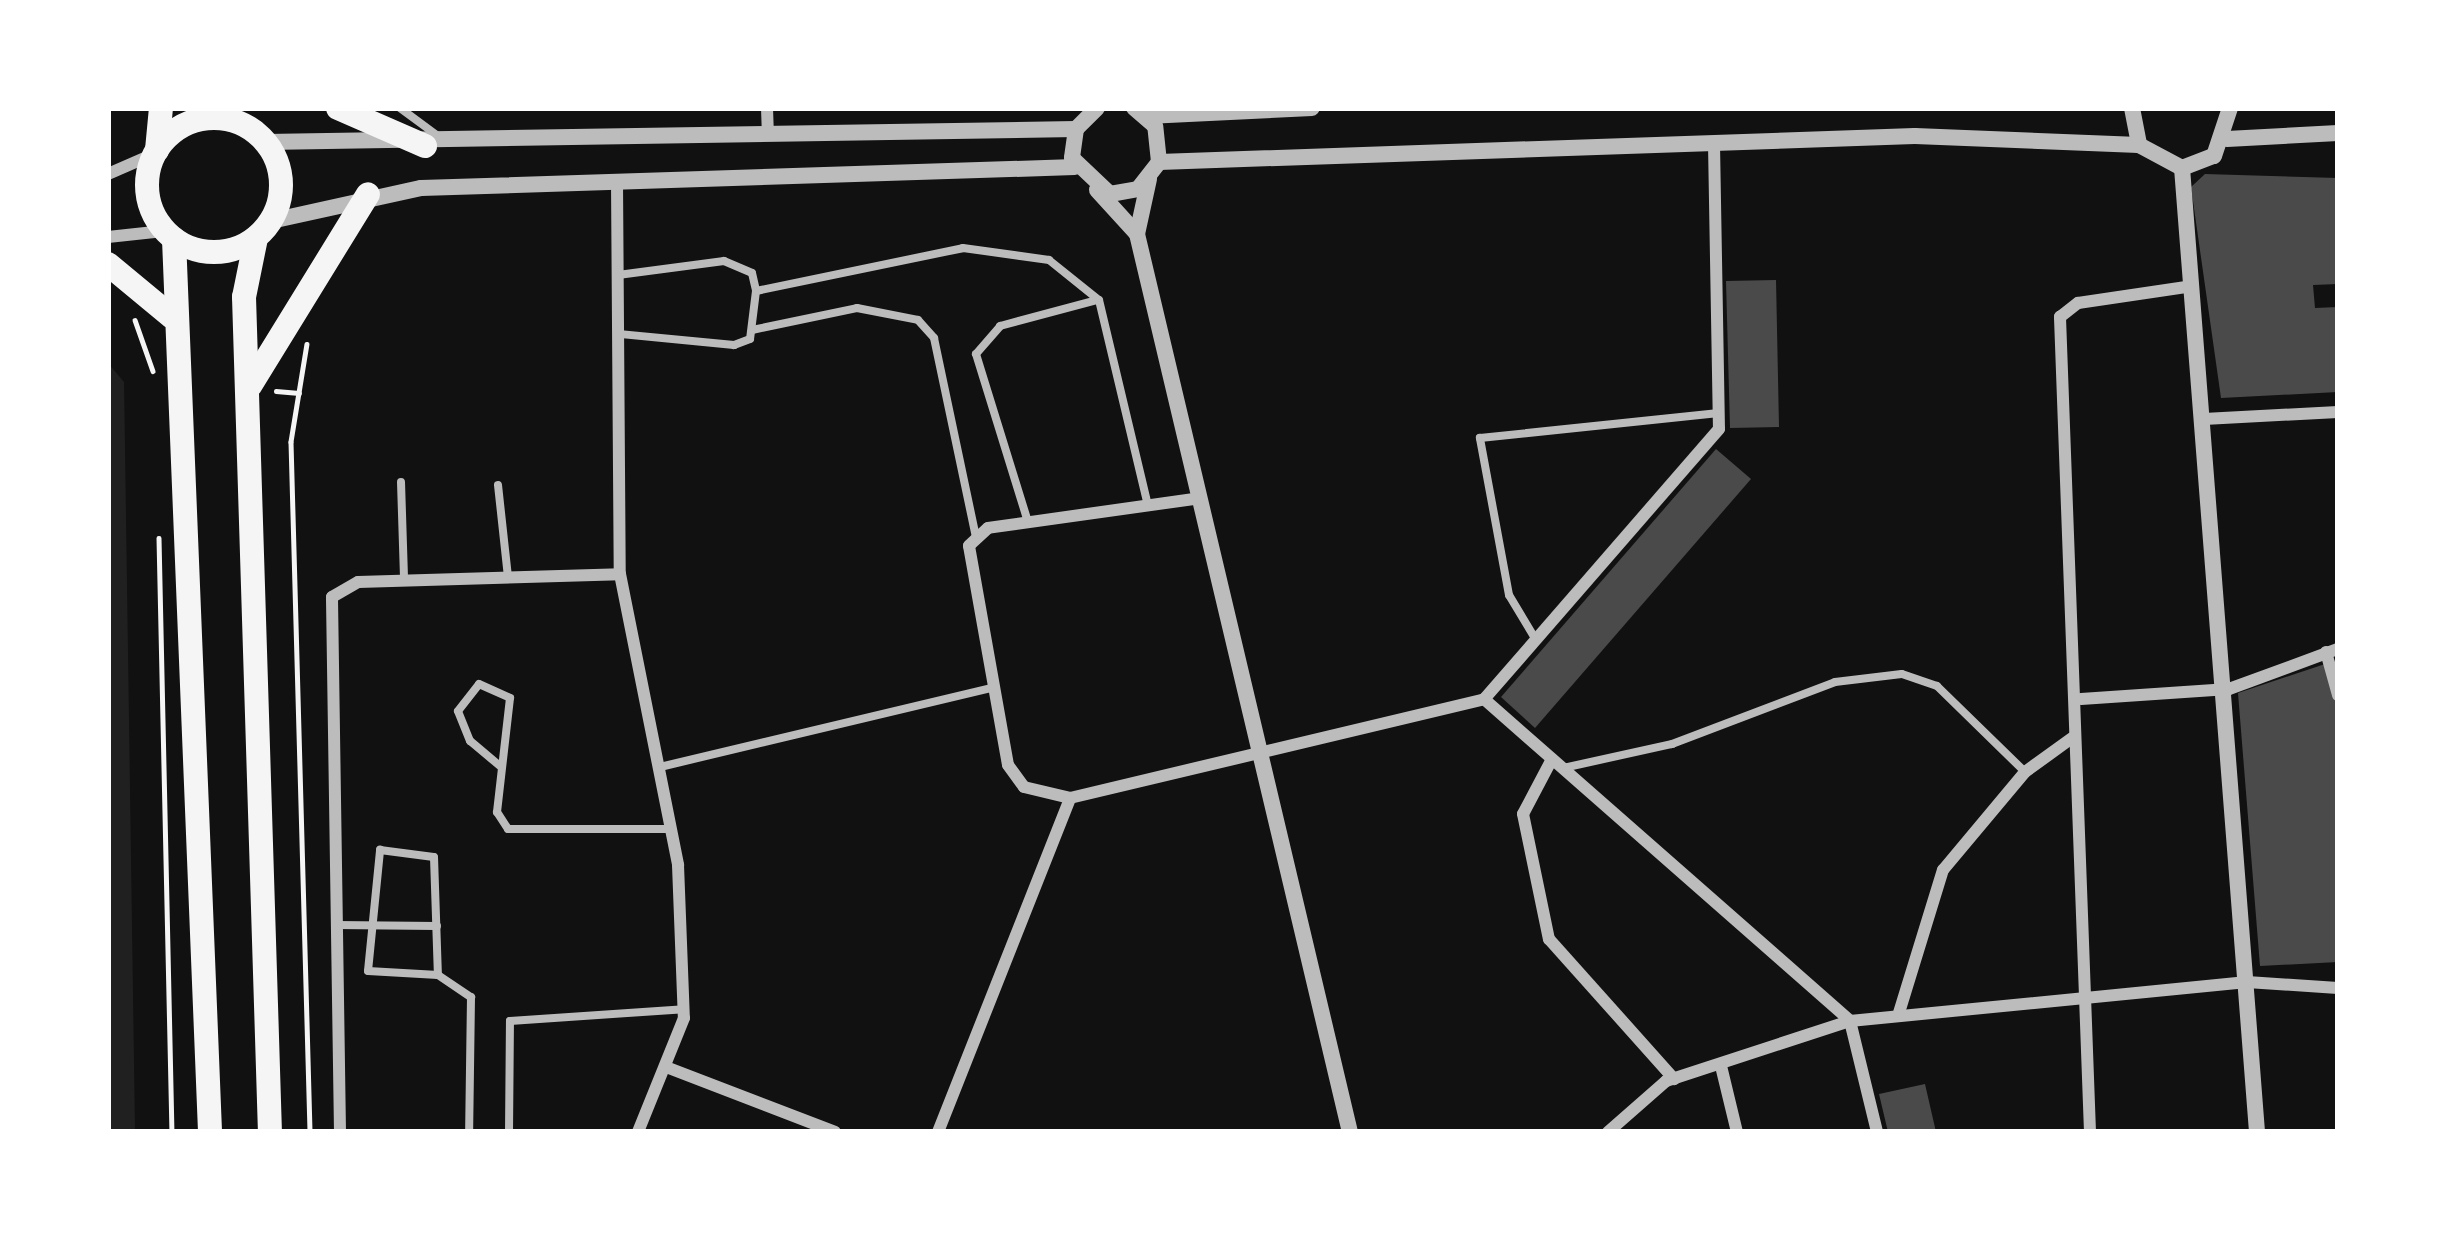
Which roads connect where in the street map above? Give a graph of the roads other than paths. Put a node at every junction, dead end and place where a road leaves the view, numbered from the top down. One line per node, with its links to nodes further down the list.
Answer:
1 (161, 108): 18 (highway)
2 (338, 108): 17 (highway)
3 (400, 108): 17 (lane)
4 (767, 108): 12 (street)
5 (1096, 108): 11 (street)
6 (1312, 108): 9 (street)
7 (2132, 108): 16 (street)
8 (2230, 108): 14 (street)
9 (1141, 112): 19 (street)
10 (253, 126): 17 (street); 18 (highway); 27 (highway)
11 (1076, 128): 12 (street); 20 (street)
12 (768, 134): 17 (street)
13 (2338, 134): 14 (street)
14 (2227, 139): 21 (street)
15 (1714, 144): 16 (street); 19 (street); 40 (street)
16 (2139, 145): 21 (street)
17 (435, 146)
18 (155, 152): 22 (street); 29 (highway)
19 (1159, 162): 23 (street)
20 (1075, 167): 24 (street); 25 (street)
21 (2182, 168): 33 (street)
22 (108, 174)
23 (1149, 179): 25 (street); 28 (street)
24 (617, 182): 26 (street); 32 (street)
25 (1096, 190): 28 (street)
26 (368, 194): 27 (street); 39 (highway)
27 (264, 229): 29 (highway); 39 (highway)
28 (1137, 234): 45 (street)
29 (169, 235): 30 (street); 36 (highway)
30 (108, 237)
31 (108, 265): 36 (highway)
32 (618, 275): 34 (lane); 38 (street)
33 (2193, 286): 42 (street); 58 (street)
34 (756, 290): 35 (lane); 37 (lane)
35 (1099, 300): 46 (lane); 47 (lane)
36 (172, 317): 80 (highway)
37 (752, 330): 38 (lane); 48 (lane)
38 (619, 334): 49 (street)
39 (248, 388): 81 (highway)
40 (1720, 412): 52 (street); 52 (lane)
41 (2338, 412): 42 (street)
42 (2204, 419): 55 (street)
43 (401, 482): 51 (lane)
44 (498, 485): 50 (lane)
45 (1201, 498): 46 (street); 60 (street)
46 (1148, 506): 47 (street)
47 (1028, 522): 48 (street)
48 (976, 537): 54 (street)
49 (620, 574): 50 (street); 63 (street)
50 (508, 578): 51 (street)
51 (404, 580): 68 (street)
52 (1536, 641): 57 (street)
53 (2332, 650): 55 (street); 56 (street)
54 (991, 688): 63 (lane); 65 (street)
55 (2229, 689): 58 (street); 71 (street)
56 (2338, 695)
57 (1484, 698): 60 (street); 61 (street)
58 (2081, 699): 59 (street)
59 (2072, 738): 64 (street); 73 (street)
60 (1260, 750): 65 (street); 88 (street)
61 (1557, 763): 64 (lane); 76 (street); 79 (street)
62 (500, 766): 62 (lane); 66 (lane)
63 (656, 767): 66 (street)
64 (2025, 772): 75 (street)
65 (1070, 798): 87 (street)
66 (670, 829): 74 (street)
67 (371, 924): 68 (lane); 69 (lane); 69 (lane); 70 (lane)
68 (332, 925): 82 (street)
69 (437, 926): 70 (lane)
70 (438, 975): 83 (lane)
71 (2247, 982): 72 (street); 73 (street); 93 (street)
72 (2338, 988)
73 (2087, 994): 75 (street); 92 (street)
74 (683, 1009): 78 (street); 84 (lane)
75 (1898, 1016): 76 (street)
76 (1850, 1021): 77 (street); 91 (street)
77 (1720, 1066): 79 (street); 90 (street)
78 (666, 1067): 85 (street); 86 (street)
79 (1674, 1079): 89 (street)
80 (210, 1132)
81 (270, 1132)
82 (340, 1132)
83 (469, 1132)
84 (509, 1132)
85 (638, 1132)
86 (835, 1132)
87 (938, 1132)
88 (1350, 1132)
89 (1608, 1132)
90 (1737, 1132)
91 (1876, 1132)
92 (2090, 1132)
93 (2257, 1132)

